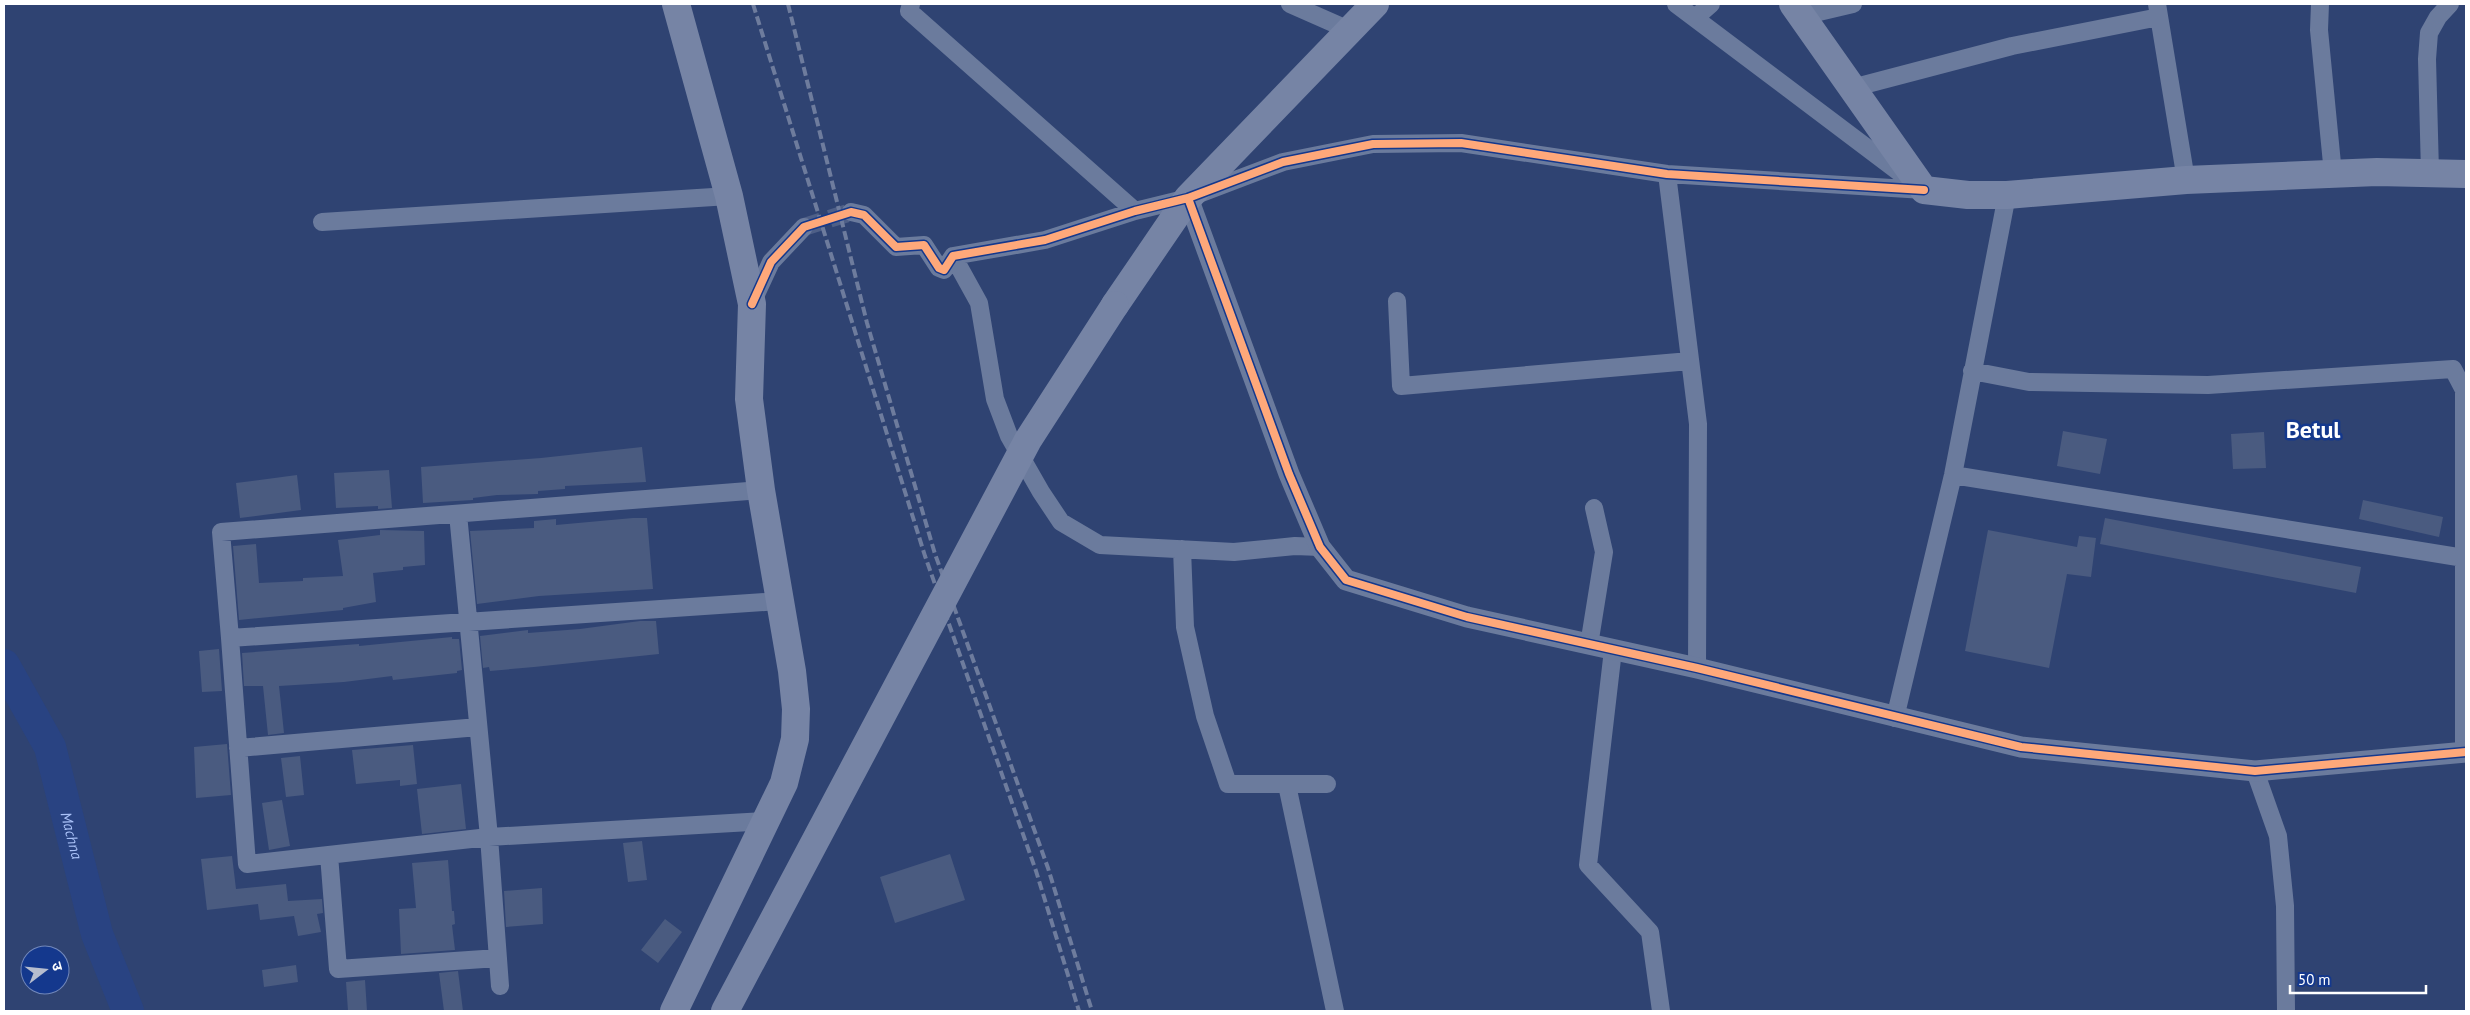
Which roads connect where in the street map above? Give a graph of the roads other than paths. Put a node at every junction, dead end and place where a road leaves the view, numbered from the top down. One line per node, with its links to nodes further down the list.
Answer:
1 (676, 4): 22 (main road)
2 (1290, 4): 13 (street)
3 (1375, 4): 13 (main road)
4 (1676, 4): 12 (street)
5 (1711, 4): 12 (street)
6 (1853, 4): 10 (street)
7 (2320, 4): 17 (street)
8 (2450, 4): 15 (street)
9 (908, 6): 24 (street)
10 (1798, 10): 14 (main road)
11 (2158, 10): 14 (street); 19 (street)
12 (1695, 18): 20 (street)
13 (1348, 30): 23 (main road)
14 (1852, 88): 20 (main road)
15 (2430, 172): 17 (main road); 18 (main road)
16 (1667, 174): 20 (street); 23 (street); 31 (street)
17 (2334, 174): 19 (main road)
18 (2466, 174)
19 (2186, 180): 21 (main road)
20 (1924, 190): 21 (main road)
21 (2006, 195): 33 (street)
22 (729, 196): 26 (street); 30 (main road)
23 (1188, 198): 24 (street); 38 (street); 60 (main road, bridge)
24 (1135, 211): 28 (street)
25 (851, 212): 28 (street)
26 (322, 222)
27 (804, 228): 30 (street)
28 (953, 256): 39 (street)
29 (1397, 301): 31 (street)
30 (752, 304): 35 (main road)
31 (1690, 361): 46 (street)
32 (2460, 367): 33 (street); 40 (street)
33 (1972, 371): 34 (street)
34 (1952, 475): 40 (street); 47 (street)
35 (761, 490): 37 (street); 41 (main road)
36 (1594, 508): 44 (street)
37 (458, 514): 42 (street); 43 (street)
38 (1320, 547): 39 (street); 44 (street)
39 (1182, 549): 53 (street)
40 (2464, 558): 50 (street)
41 (779, 601): 42 (street); 54 (main road)
42 (467, 622): 43 (street); 48 (street)
43 (230, 638): 49 (street)
44 (1589, 644): 45 (street)
45 (1613, 650): 46 (street); 62 (street)
46 (1697, 668): 47 (street)
47 (1895, 718): 51 (street)
48 (478, 727): 49 (street); 55 (street)
49 (238, 748): 56 (street)
50 (2465, 752): 51 (street)
51 (2255, 770): 63 (street)
52 (1327, 784): 53 (street)
53 (1287, 785): 61 (street)
54 (766, 821): 55 (street); 59 (main road)
55 (489, 837): 56 (street); 57 (street)
56 (329, 855): 57 (street)
57 (498, 958): 58 (street)
58 (500, 986)
59 (674, 1011)
60 (725, 1011)
61 (1335, 1011)
62 (1661, 1011)
63 (2286, 1011)

